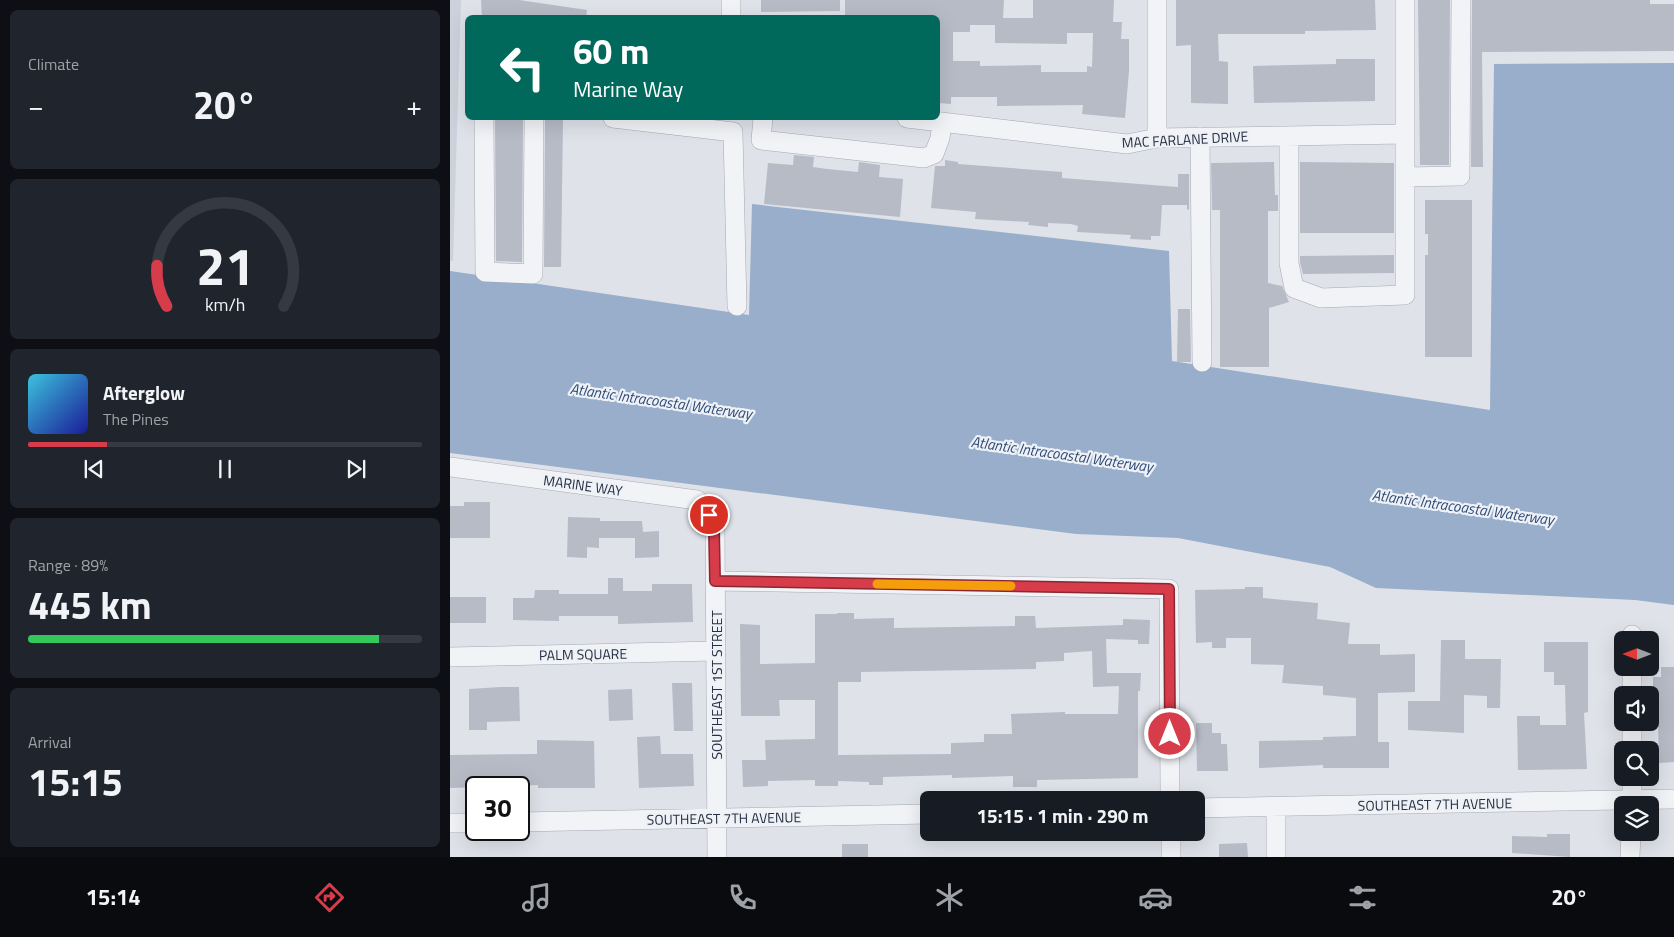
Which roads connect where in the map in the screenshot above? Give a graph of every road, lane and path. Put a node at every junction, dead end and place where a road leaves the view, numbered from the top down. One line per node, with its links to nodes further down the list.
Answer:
1 (731, 0): 5 (street)
2 (1157, 0): 16 (street)
3 (1405, 0): 13 (street)
4 (1461, 0): 17 (street)
5 (731, 15)
6 (484, 120): 7 (street)
7 (534, 120)
8 (652, 120): 11 (street)
9 (763, 120): 12 (street)
10 (924, 120): 12 (street, MAC FARLANE DRIVE)
11 (671, 121): 18 (street)
12 (942, 122): 16 (street, MAC FARLANE DRIVE)
13 (1405, 134): 14 (street, MAC FARLANE DRIVE); 17 (street)
14 (1289, 136): 15 (street, MAC FARLANE DRIVE); 17 (street)
15 (1200, 137): 16 (street, MAC FARLANE DRIVE); 19 (street)
16 (1157, 138)
17 (1405, 177)
18 (737, 306)
19 (1202, 362)
20 (450, 467): 21 (street, MARINE WAY)
21 (709, 515): 22 (street, SOUTHEAST 1ST STREET)
22 (715, 581): 23 (street, SOUTHEAST 1ST STREET); 25 (street)
23 (715, 651): 24 (street, PALM SQUARE); 32 (street, SOUTHEAST 1ST STREET)
24 (450, 657)
25 (1170, 791)
26 (1674, 799): 27 (street, SOUTHEAST 7TH AVENUE)
27 (1659, 800)
28 (1614, 802): 29 (street, SOUTHEAST 7TH AVENUE)
29 (1276, 807): 30 (street, SOUTHEAST 7TH AVENUE); 40 (street)
30 (1205, 808)
31 (920, 814): 32 (street, SOUTHEAST 7TH AVENUE)
32 (716, 818): 33 (street, SOUTHEAST 7TH AVENUE); 38 (street, SOUTHEAST 1ST STREET)
33 (530, 822)
34 (450, 823): 35 (street)
35 (465, 823)
36 (1171, 841): 39 (street)
37 (1631, 841): 41 (street)
38 (717, 857)
39 (1171, 857)
40 (1276, 857)
41 (1630, 857)

